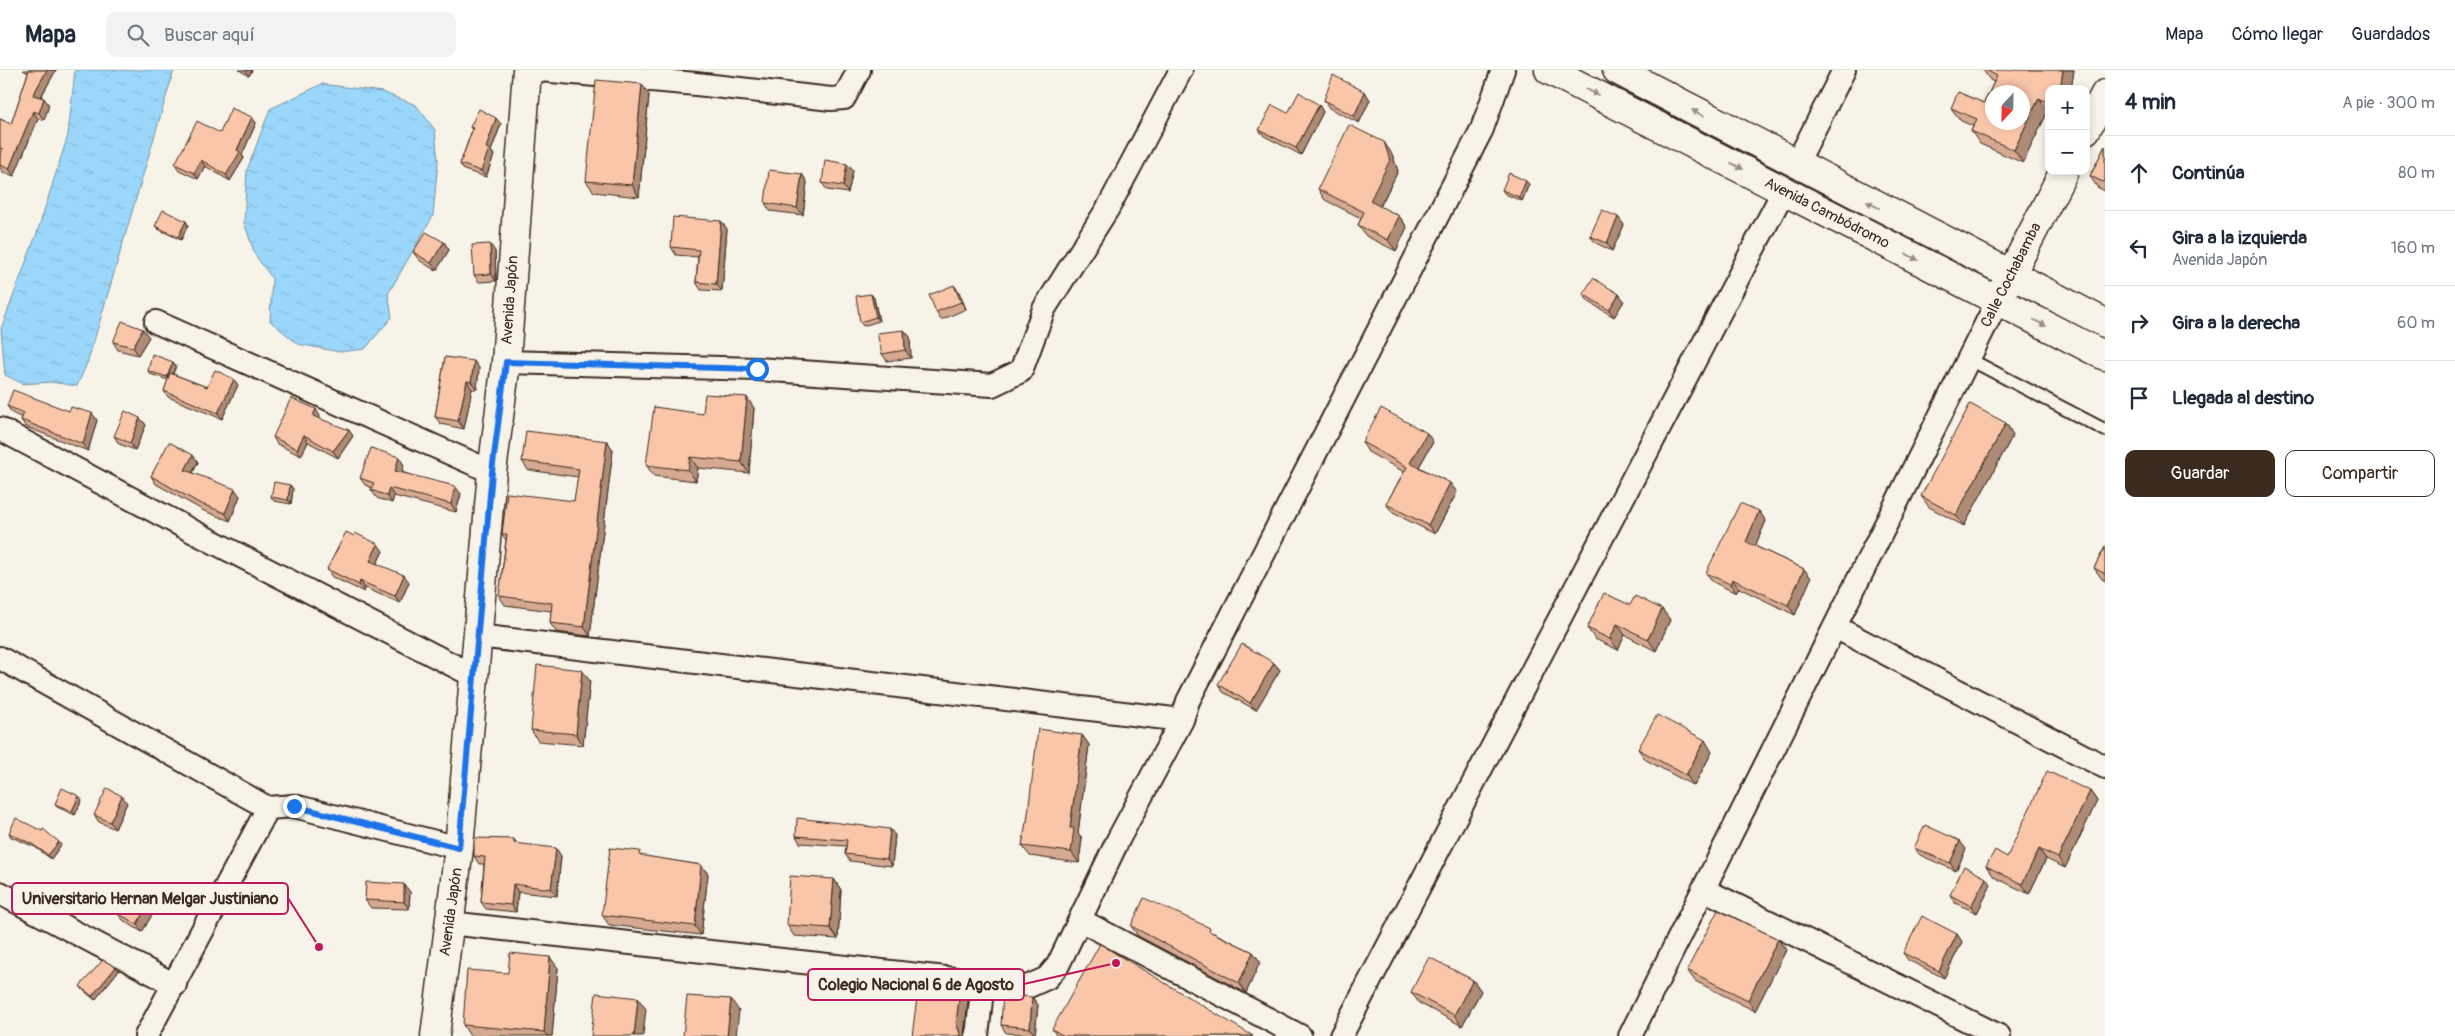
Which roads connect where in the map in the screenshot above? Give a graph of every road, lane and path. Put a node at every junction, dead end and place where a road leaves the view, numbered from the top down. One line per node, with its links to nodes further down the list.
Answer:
1 (526, 70): 20 (street, Avenida Japón)
2 (540, 70): 3 (street)
3 (859, 70)
4 (1181, 70): 20 (street)
5 (1503, 70): 28 (street)
6 (1549, 70): 13 (street, Avenida Cambódromo, one-way to 13)
7 (1617, 70): 11 (street, Avenida Cambódromo, one-way to 7)
8 (1844, 70): 11 (street)
9 (2105, 94): 10 (street)
10 (2090, 122)
11 (1796, 165): 14 (street, Avenida Cambódromo, one-way to 11)
12 (2062, 175): 14 (street, Calle Cochabamba)
13 (1784, 190): 15 (street, Avenida Cambódromo, one-way to 15); 42 (street)
14 (2010, 275): 15 (street, Calle Cochabamba); 17 (street, Avenida Cambódromo)
15 (1997, 302): 18 (street, Avenida Cambódromo, one-way to 18); 19 (street, Calle Cochabamba)
16 (156, 322): 23 (street)
17 (2105, 323)
18 (2105, 356)
19 (1969, 359): 22 (lane); 24 (street, Calle Cochabamba)
20 (506, 362): 23 (street, Avenida Japón)
21 (0, 429): 27 (street)
22 (2105, 430)
23 (492, 472): 25 (street, Avenida Japón)
24 (1835, 628): 29 (street); 32 (street, Calle Cochabamba)
25 (478, 636): 27 (street, Avenida Japón); 28 (street)
26 (0, 658): 30 (street)
27 (474, 676): 31 (street, Avenida Japón)
28 (1182, 720): 34 (street)
29 (2105, 767)
30 (268, 808): 31 (street); 37 (street)
31 (459, 848): 35 (street, Avenida Japón)
32 (1703, 889): 43 (street, Calle Cochabamba); 44 (street)
33 (0, 893): 37 (street)
34 (1080, 920): 36 (street); 41 (street)
35 (449, 923): 36 (street); 39 (street, Avenida Japón)
36 (983, 982): 40 (street)
37 (175, 985): 38 (street)
38 (146, 1036)
39 (435, 1036)
40 (977, 1036)
41 (1300, 1036)
42 (1341, 1036)
43 (1630, 1036)
44 (1999, 1036)

